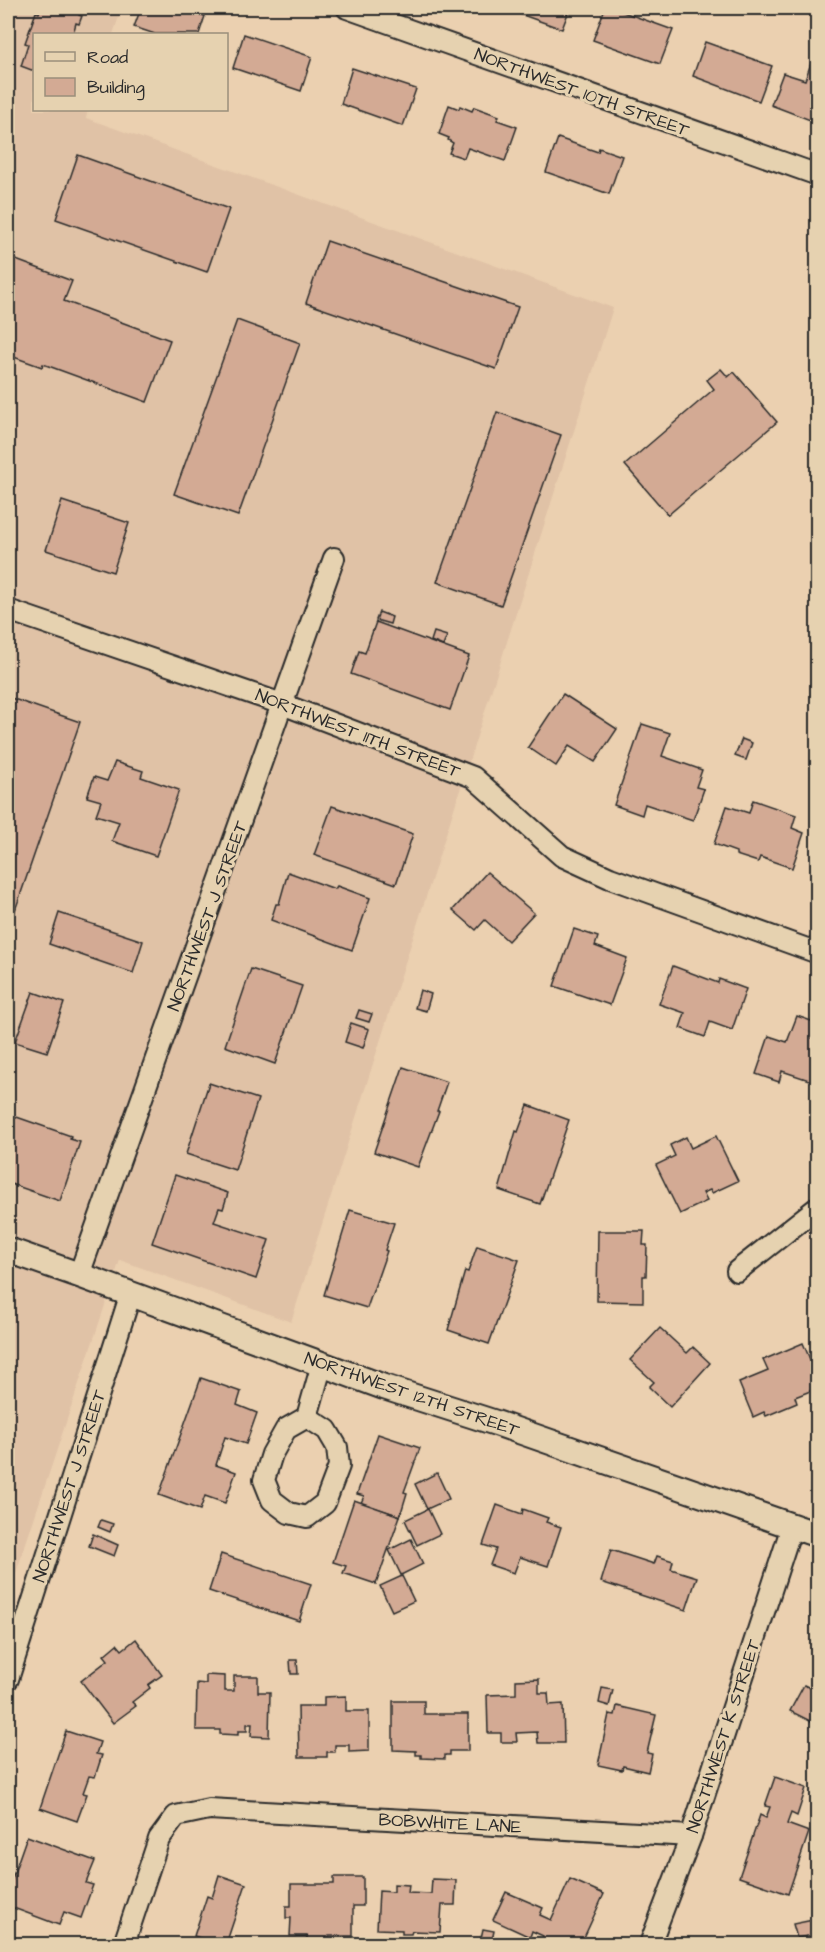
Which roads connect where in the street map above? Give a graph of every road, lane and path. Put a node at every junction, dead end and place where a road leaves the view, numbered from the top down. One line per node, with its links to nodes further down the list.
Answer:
1 (347, 8): 2 (street, NORTHWEST 10TH STREET)
2 (818, 175)
3 (334, 558): 5 (street, NORTHWEST J STREET)
4 (8, 610): 5 (street, NORTHWEST 11TH STREET)
5 (282, 704): 6 (street, NORTHWEST 11TH STREET); 10 (street, NORTHWEST J STREET)
6 (818, 952)
7 (818, 1207): 9 (street)
8 (8, 1250): 10 (street, NORTHWEST 12TH STREET)
9 (737, 1271)
10 (80, 1275): 11 (street, NORTHWEST 12TH STREET)
11 (131, 1293): 12 (street, NORTHWEST 12TH STREET); 16 (street, NORTHWEST J STREET)
12 (322, 1364): 13 (street); 14 (street, NORTHWEST 12TH STREET)
13 (308, 1417): 13 (street)
14 (792, 1526): 15 (street, NORTHWEST 12TH STREET); 17 (street, NORTHWEST K STREET)
15 (818, 1535)
16 (8, 1679)
17 (691, 1836): 18 (street, BOBWHITE LANE); 19 (street, NORTHWEST K STREET)
18 (124, 1944)
19 (650, 1944)

